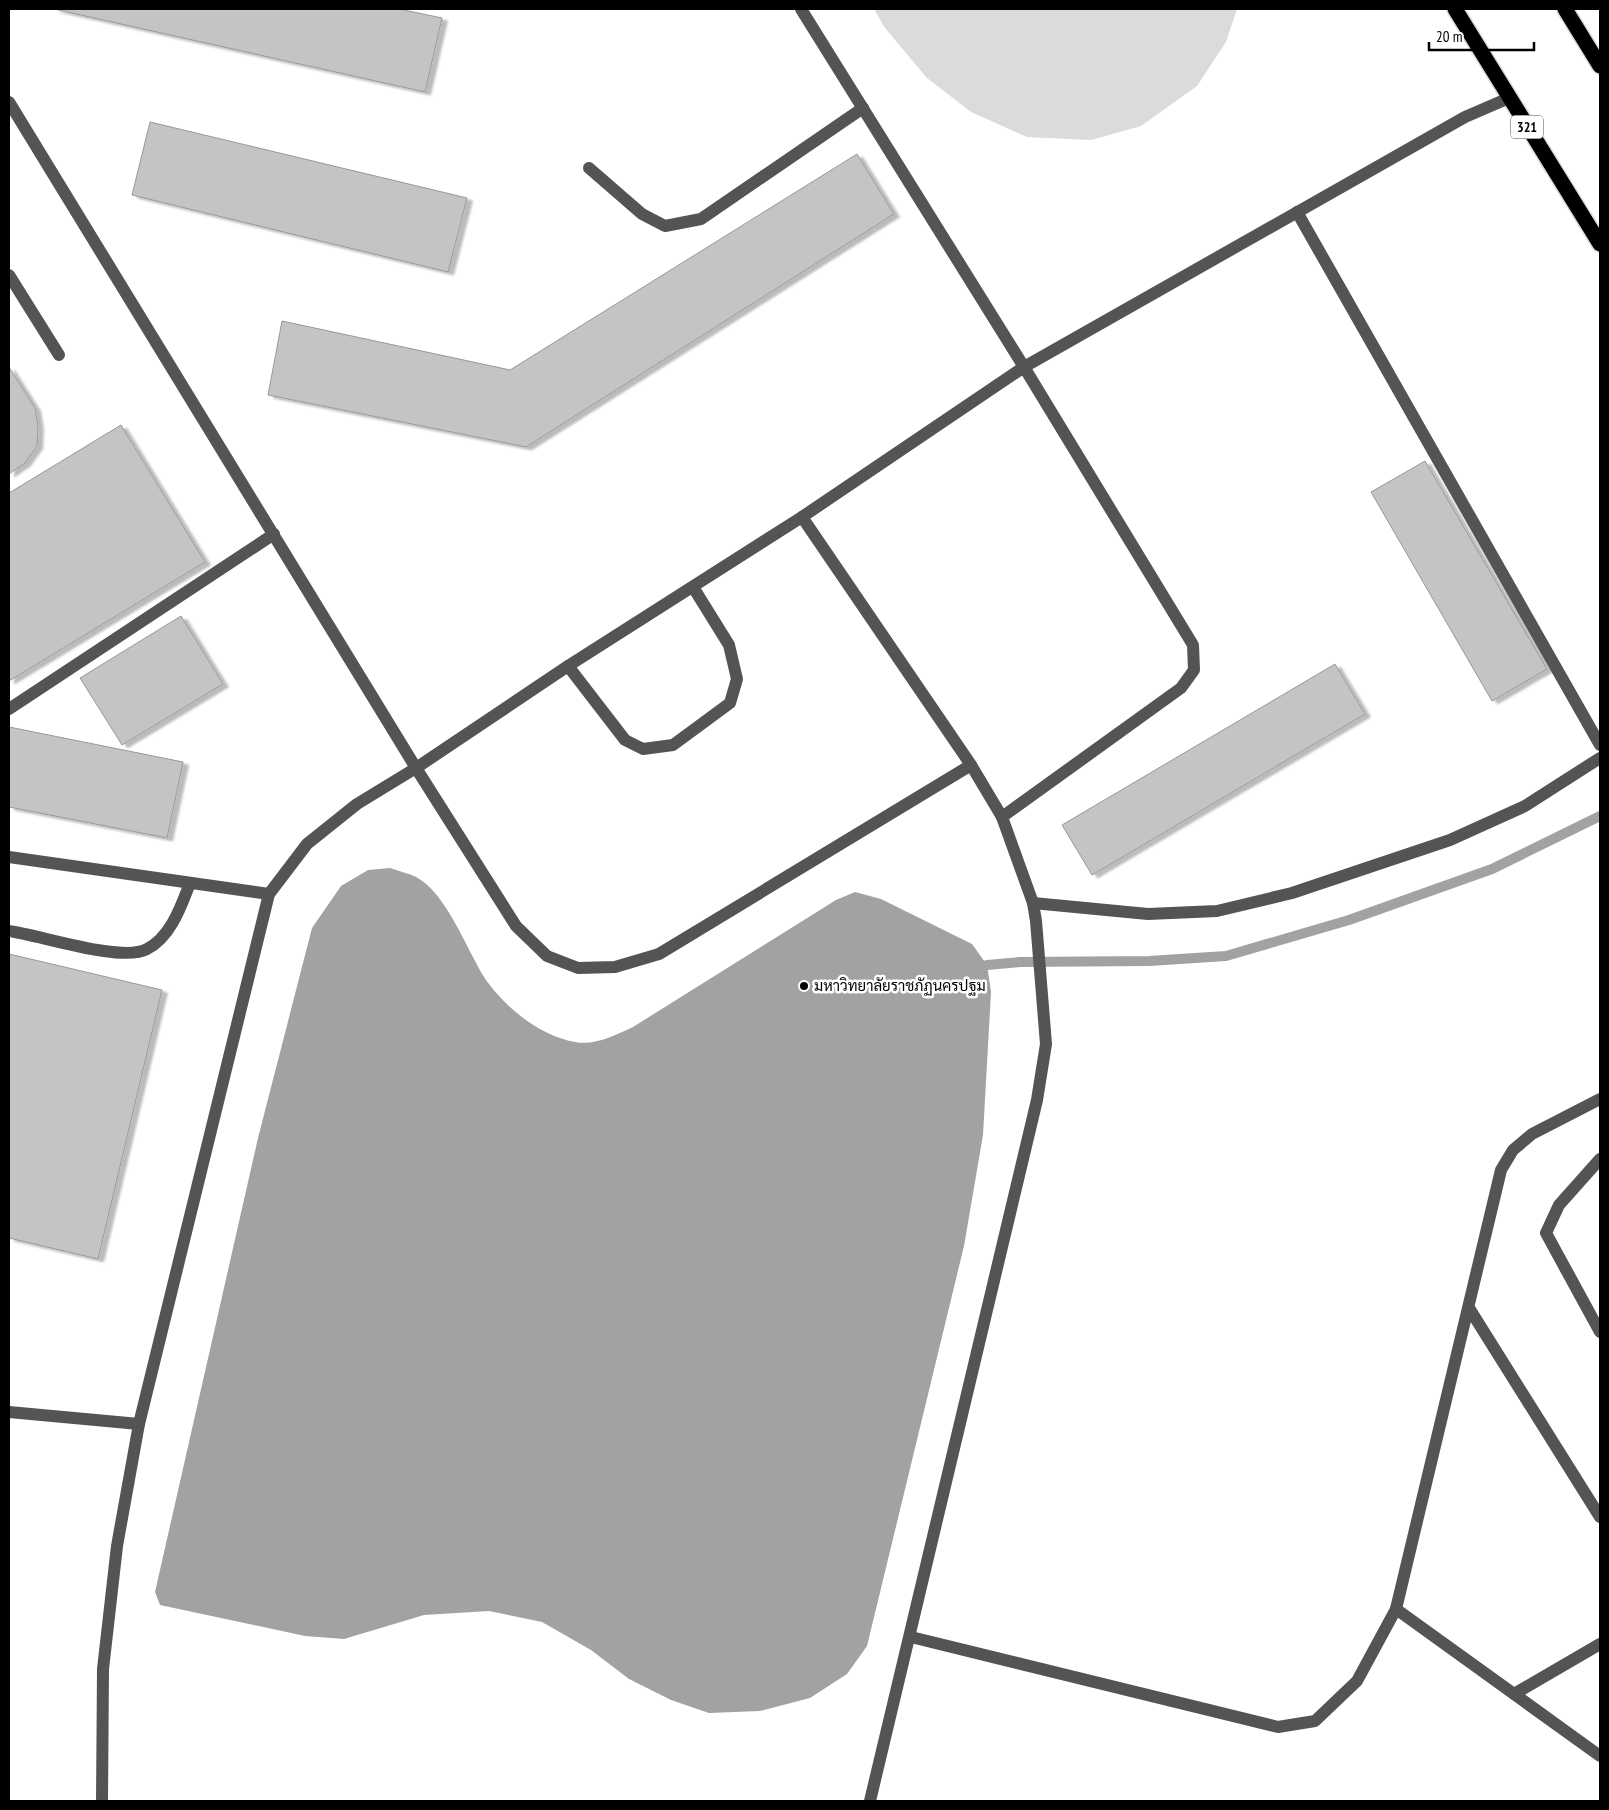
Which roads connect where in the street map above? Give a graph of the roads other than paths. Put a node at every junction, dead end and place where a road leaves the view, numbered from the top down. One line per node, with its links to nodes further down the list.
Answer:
1 (801, 9): 7 (lane)
2 (1455, 9): 5 (highway, 321)
3 (1565, 9): 4 (highway)
4 (1600, 66)
5 (1509, 98): 9 (lane); 10 (highway, 321)
6 (9, 102): 15 (lane)
7 (863, 108): 8 (lane); 13 (lane)
8 (589, 168)
9 (1297, 212): 13 (lane); 19 (lane)
10 (1600, 244)
11 (9, 275): 12 (lane)
12 (59, 355)
13 (1024, 367): 14 (lane); 23 (lane)
14 (802, 517): 16 (lane); 21 (lane)
15 (274, 534): 18 (lane); 22 (lane)
16 (693, 587): 17 (lane); 17 (lane)
17 (568, 666): 22 (lane)
18 (9, 709)
19 (1600, 745)
20 (1600, 758): 27 (lane)
21 (970, 765): 22 (lane); 23 (lane)
22 (416, 768): 26 (lane)
23 (1002, 817): 27 (lane)
24 (9, 857): 25 (lane)
25 (190, 883): 26 (lane); 28 (lane)
26 (269, 894): 34 (lane)
27 (1033, 903): 37 (lane)
28 (9, 931)
29 (1600, 1100): 31 (lane)
30 (1600, 1159): 32 (lane)
31 (1468, 1308): 35 (lane); 36 (lane)
32 (1600, 1332)
33 (9, 1412): 34 (lane)
34 (139, 1424): 41 (lane)
35 (1600, 1517)
36 (1396, 1609): 37 (lane); 39 (lane)
37 (911, 1637): 42 (lane)
38 (1600, 1644): 39 (lane)
39 (1514, 1694): 40 (lane)
40 (1600, 1756)
41 (102, 1801)
42 (870, 1801)

